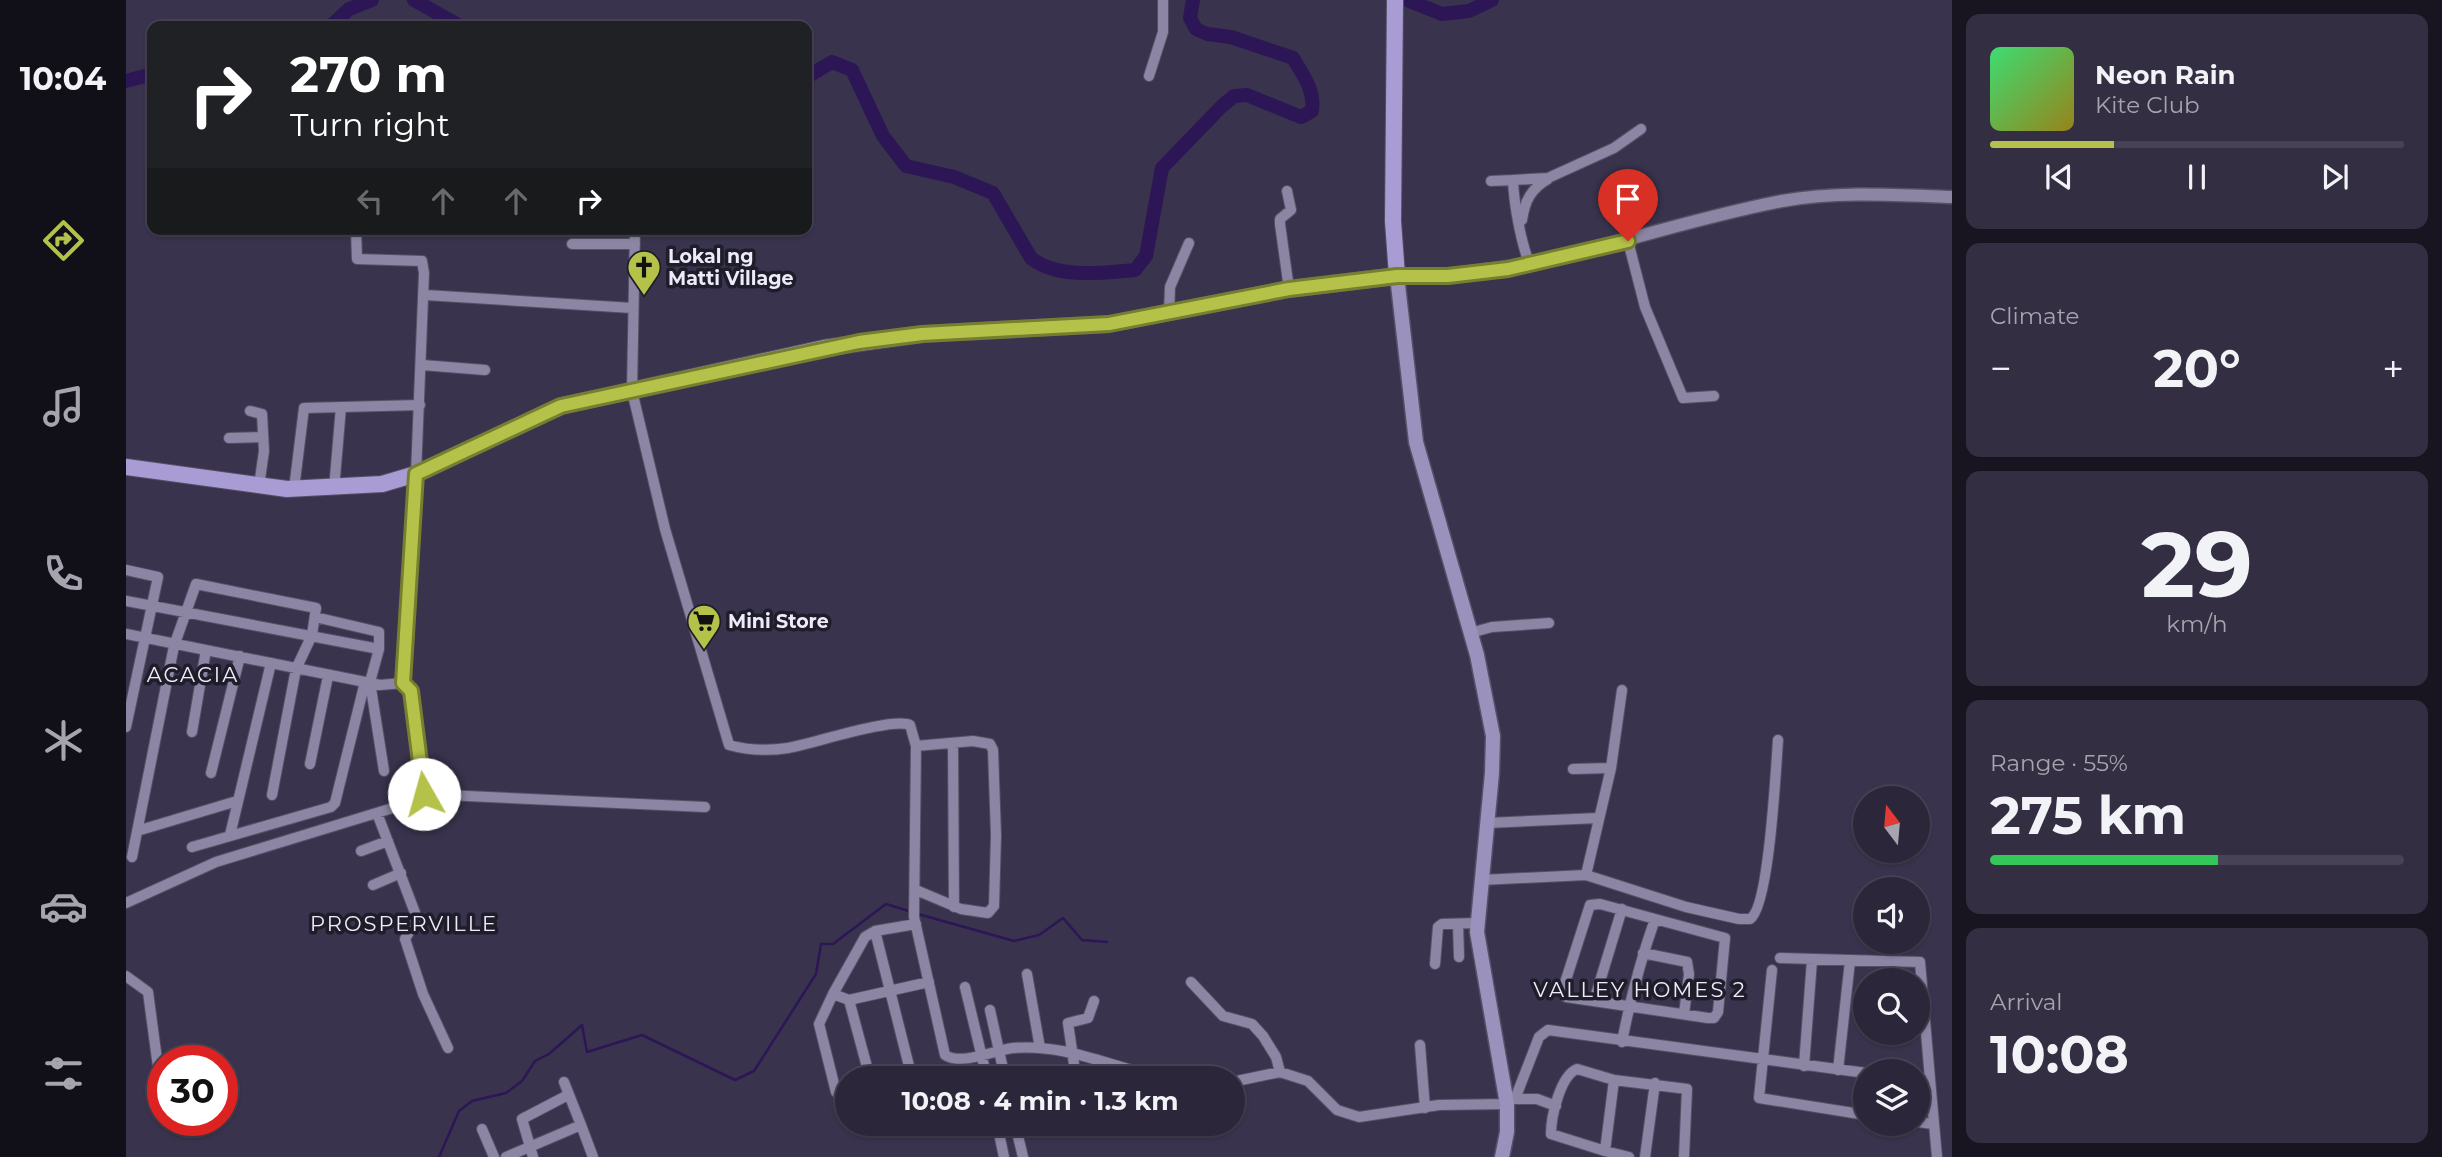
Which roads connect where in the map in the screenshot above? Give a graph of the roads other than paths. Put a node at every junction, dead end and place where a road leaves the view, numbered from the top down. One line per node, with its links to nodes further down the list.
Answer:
1 (1163, 0): 3 (street)
2 (1395, 8): 18 (main road)
3 (1149, 76)
4 (1641, 129): 5 (street)
5 (1548, 178): 6 (street); 10 (street)
6 (1513, 180): 7 (street); 10 (street)
7 (1491, 181)
8 (1287, 191): 19 (street)
9 (1952, 197): 13 (street)
10 (1521, 225): 17 (street)
11 (356, 235): 20 (street)
12 (635, 235): 16 (street)
13 (1628, 241): 17 (street); 26 (street)
14 (1189, 243): 22 (street)
15 (572, 244): 16 (street)
16 (635, 244): 21 (street)
17 (1531, 265): 18 (street)
18 (1397, 276): 19 (main road); 43 (main road)
19 (1289, 289): 22 (main road)
20 (425, 295): 21 (street); 23 (street)
21 (632, 309): 25 (street)
22 (1169, 314): 25 (main road)
23 (422, 365): 24 (street); 27 (street)
24 (485, 370)
25 (632, 391): 33 (main road); 66 (street)
26 (1714, 396)
27 (420, 405): 28 (street); 33 (street)
28 (341, 407): 35 (street); 36 (street)
29 (250, 411): 30 (street)
30 (263, 437): 31 (street); 34 (street)
31 (229, 438)
32 (126, 467): 34 (main road)
33 (416, 474): 36 (main road); 57 (street)
34 (259, 486): 35 (main road)
35 (294, 489): 36 (main road)
36 (334, 489)
37 (126, 570): 39 (street)
38 (126, 601): 39 (street)
39 (151, 606): 40 (street); 46 (street)
40 (188, 613): 41 (street); 45 (street); 47 (street)
41 (316, 617): 45 (street); 48 (street)
42 (1549, 623): 43 (street)
43 (1471, 633): 78 (main road)
44 (126, 634): 46 (street)
45 (312, 635): 48 (street); 53 (street)
46 (145, 638): 47 (street); 54 (street)
47 (174, 646): 49 (street); 79 (street)
48 (379, 649): 56 (street)
49 (206, 650): 50 (street); 63 (street)
50 (240, 656): 51 (street); 71 (street)
51 (271, 663): 53 (street); 74 (street)
52 (126, 667): 54 (street)
53 (296, 669): 55 (street); 73 (street)
54 (138, 670): 59 (street)
55 (328, 676): 56 (street); 67 (street)
56 (367, 682): 57 (street); 60 (street); 61 (street)
57 (403, 683): 72 (street)
58 (1622, 690): 68 (street)
59 (130, 698): 62 (street)
60 (357, 712): 61 (street); 80 (street)
61 (373, 715): 70 (street)
62 (126, 730)
63 (192, 732)
64 (1778, 740): 86 (street)
65 (953, 744): 66 (street); 91 (street); 91 (street)
66 (916, 746): 89 (street)
67 (310, 764)
68 (1611, 768): 69 (street); 77 (street)
69 (1573, 769)
70 (384, 771)
71 (211, 773)
72 (424, 794): 75 (street); 76 (street)
73 (272, 795)
74 (237, 801): 79 (street); 80 (street)
75 (705, 807)
76 (377, 813): 81 (street); 90 (street)
77 (1598, 818): 78 (street); 86 (street)
78 (1487, 823): 87 (main road)
79 (137, 831): 84 (street)
80 (230, 835): 82 (street)
81 (388, 841): 83 (street); 85 (street)
82 (192, 847)
83 (361, 852)
84 (132, 856)
85 (401, 873): 88 (street); 121 (street)
86 (1586, 875): 87 (street)
87 (1481, 880): 96 (main road)
88 (373, 885)
89 (916, 890): 91 (street); 94 (street)
90 (126, 903)
91 (954, 906)
92 (1622, 909): 93 (street); 114 (street); 114 (street)
93 (1655, 919): 98 (street); 117 (street)
94 (915, 920): 97 (street); 107 (street)
95 (1458, 923): 96 (street); 99 (street); 103 (street)
96 (1477, 923): 145 (main road)
97 (875, 931): 110 (street); 111 (street)
98 (1643, 953): 115 (street); 117 (street)
99 (1459, 957)
100 (1780, 958): 101 (street)
101 (1812, 960): 102 (street); 134 (street)
102 (1850, 961): 126 (street); 135 (street)
103 (1435, 964)
104 (1772, 970): 127 (street)
105 (1027, 974): 122 (street)
106 (126, 976): 119 (street)
107 (929, 982): 110 (street); 125 (street)
108 (1191, 982): 136 (street)
109 (965, 987): 125 (street)
110 (892, 990): 112 (street); 129 (street)
111 (833, 994): 112 (street); 143 (street)
112 (849, 1000): 128 (street)
113 (1094, 1001): 124 (street)
114 (1594, 1001): 115 (street)
115 (1629, 1007): 117 (street); 118 (street)
116 (990, 1010): 123 (street)
117 (1684, 1014)
118 (1622, 1042): 127 (street); 145 (street)
119 (155, 1045)
120 (1420, 1045): 147 (street)
121 (448, 1048)
122 (1040, 1048): 123 (street); 124 (street)
123 (1000, 1050): 125 (street); 131 (street)
124 (1071, 1052): 132 (street); 133 (street)
125 (981, 1054): 130 (street)
126 (1928, 1059)
127 (1762, 1060): 134 (street); 148 (street)
128 (867, 1066)
129 (909, 1066)
130 (984, 1066)
131 (1003, 1066)
132 (1074, 1066)
133 (1115, 1066)
134 (1804, 1066): 135 (street)
135 (1838, 1070): 137 (street)
136 (1280, 1072): 138 (street); 147 (street)
137 (1853, 1072)
138 (1245, 1079)
139 (1930, 1079): 150 (street)
140 (1614, 1080): 142 (street); 146 (street); 155 (street)
141 (564, 1082): 144 (street)
142 (1655, 1083): 164 (street); 165 (street)
143 (835, 1088)
144 (568, 1095): 151 (street); 156 (street)
145 (1509, 1100): 146 (street); 147 (street); 162 (main road)
146 (1556, 1105): 155 (street)
147 (1425, 1108)
148 (1853, 1113)
149 (1930, 1124): 150 (street)
150 (1933, 1124): 166 (street)
151 (580, 1125): 156 (street); 159 (street)
152 (482, 1129): 157 (street)
153 (1000, 1136): 160 (street)
154 (1018, 1136): 161 (street)
155 (1605, 1151): 163 (street)
156 (531, 1152): 158 (street)
157 (494, 1157)
158 (506, 1157)
159 (593, 1157)
160 (1004, 1157)
161 (1023, 1157)
162 (1502, 1157)
163 (1629, 1157)
164 (1645, 1157)
165 (1684, 1157)
166 (1937, 1157)

